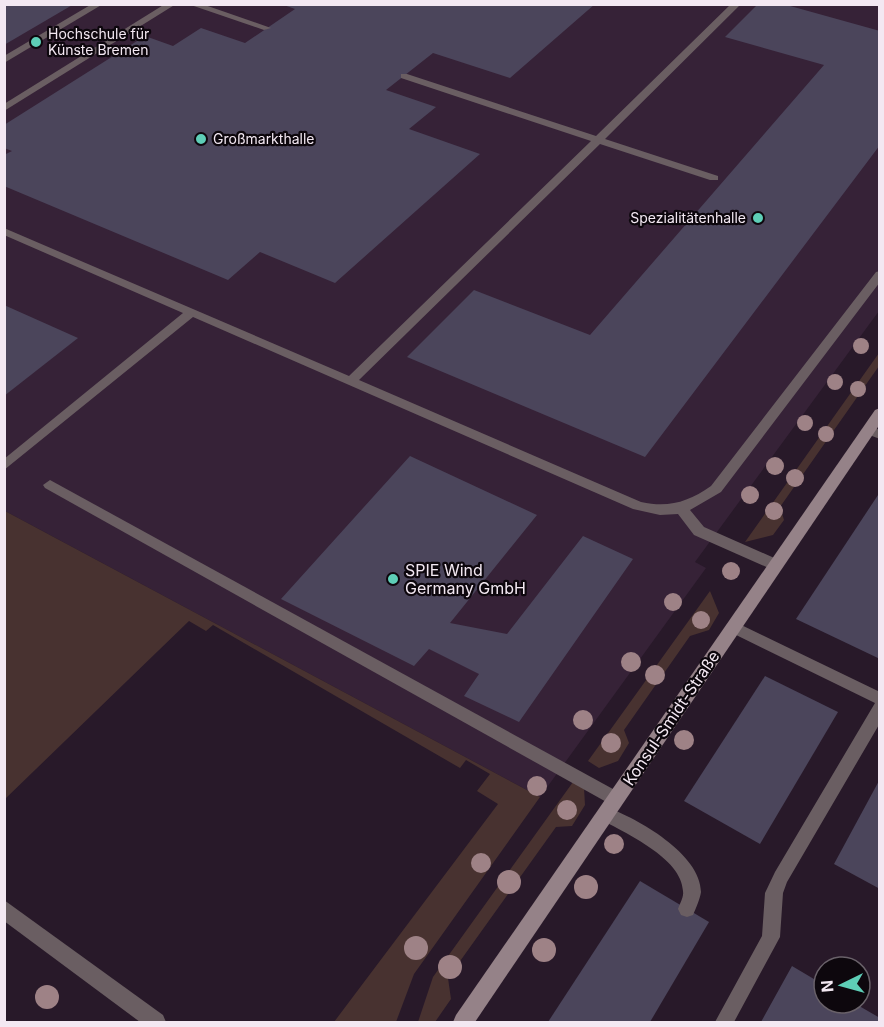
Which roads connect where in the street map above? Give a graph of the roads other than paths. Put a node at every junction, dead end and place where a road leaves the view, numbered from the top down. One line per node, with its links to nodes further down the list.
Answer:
1 (99, 4): 6 (lane)
2 (172, 4): 8 (lane)
3 (192, 4): 5 (lane)
4 (737, 4): 9 (lane)
5 (267, 28)
6 (4, 60)
7 (404, 76): 9 (lane)
8 (4, 108)
9 (599, 140): 10 (lane); 14 (lane)
10 (714, 178)
11 (7, 234): 13 (lane)
12 (879, 274): 19 (lane)
13 (191, 313): 14 (lane); 17 (lane)
14 (350, 382): 19 (lane)
15 (879, 413): 16 (street, Konsul-Smidt-Straße)
16 (874, 432): 20 (street, Konsul-Smidt-Straße)
17 (4, 466)
18 (50, 485): 24 (lane)
19 (682, 509): 20 (lane)
20 (776, 565): 21 (street, Konsul-Smidt-Straße)
21 (733, 627): 22 (lane); 24 (street, Konsul-Smidt-Straße)
22 (879, 699)
23 (879, 708): 29 (lane)
24 (611, 806): 26 (lane); 28 (street, Konsul-Smidt-Straße)
25 (4, 909): 27 (street)
26 (687, 909)
27 (156, 1023)
28 (463, 1023)
29 (724, 1023)

